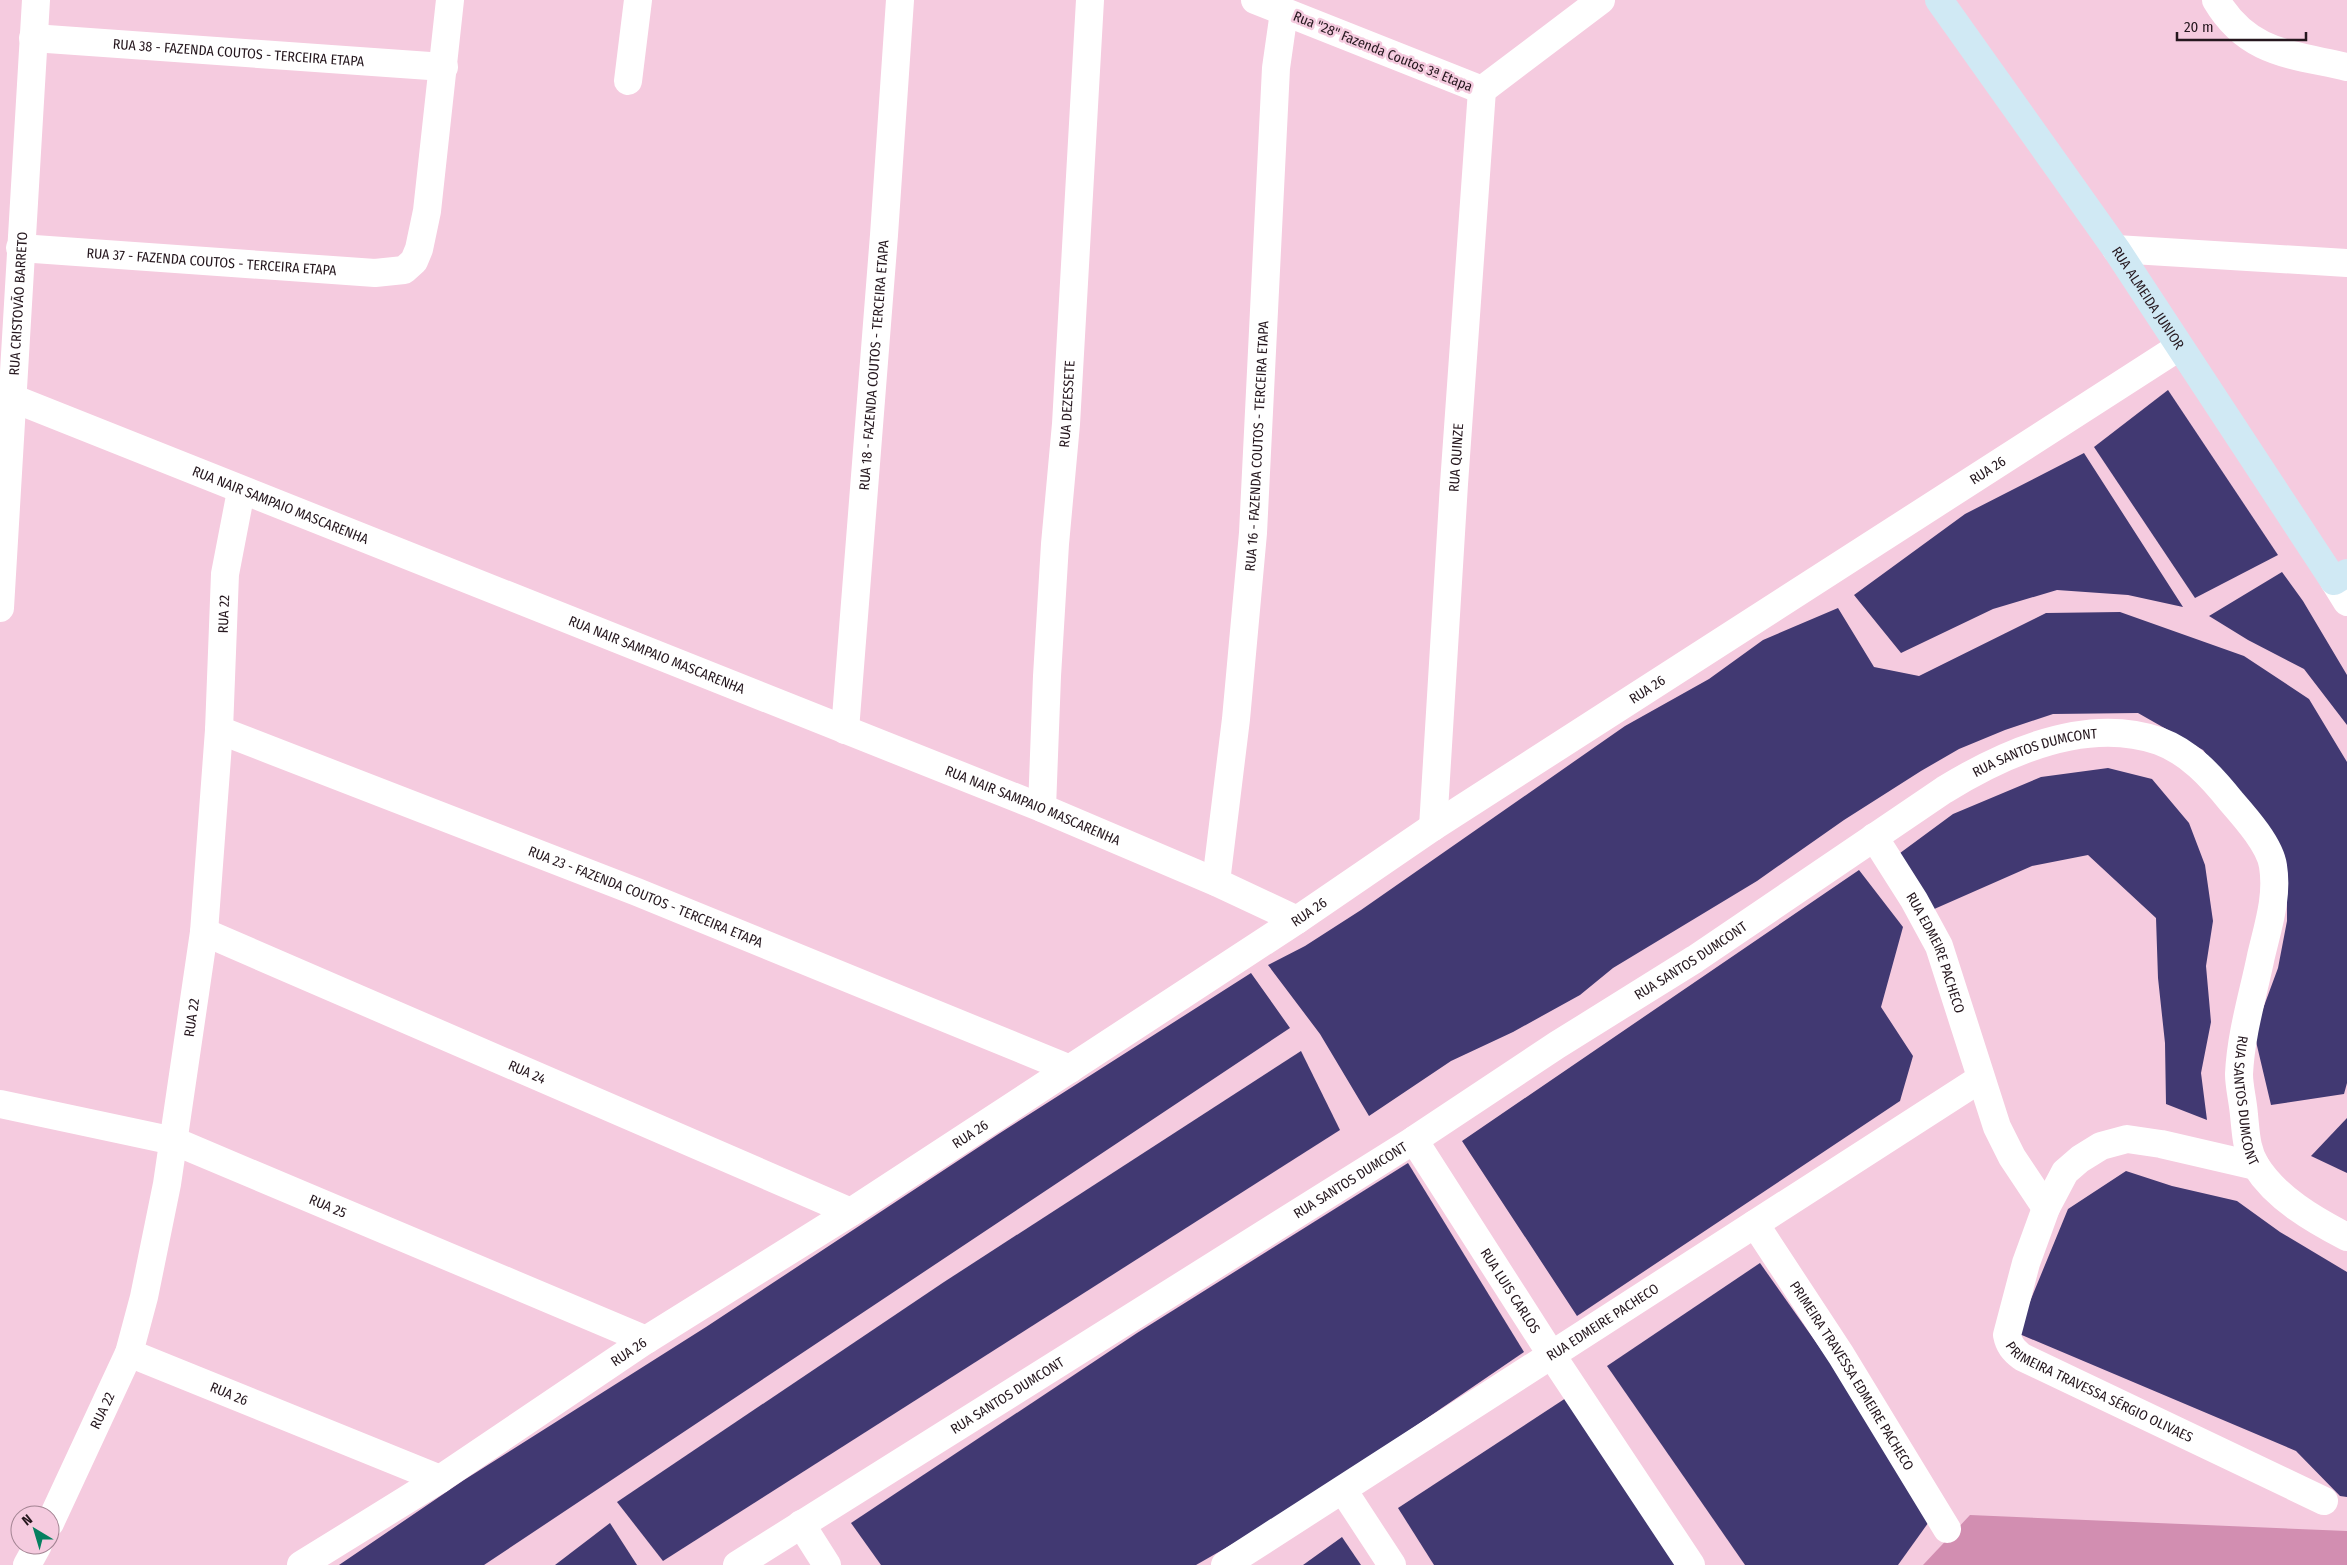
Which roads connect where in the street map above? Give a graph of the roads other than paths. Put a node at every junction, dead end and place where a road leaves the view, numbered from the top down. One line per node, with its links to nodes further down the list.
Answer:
1 (36, 0): 10 (street, RUA CRISTOVÃO BARRETO)
2 (450, 0): 11 (street)
3 (638, 0): 13 (street)
4 (900, 0): 26 (street, RUA 18 - FAZENDA COUTOS - TERCEIRA ETAPA)
5 (1090, 0): 27 (street, RUA DEZESSETE)
6 (1601, 0): 14 (street)
7 (1939, 0): 17 (main road, RUA ALMEIDA JUNIOR)
8 (2216, 0): 12 (street)
9 (1268, 4): 14 (street, Rua "28" Fazenda Coutos 3ª Etapa); 30 (street, RUA 16 - FAZENDA COUTOS - TERCEIRA ETAPA)
10 (33, 38): 11 (street, RUA 38 - FAZENDA COUTOS - TERCEIRA ETAPA); 15 (street, RUA CRISTOVÃO BARRETO)
11 (444, 67): 16 (street, RUA 37 - FAZENDA COUTOS - TERCEIRA ETAPA)
12 (2347, 67)
13 (628, 81)
14 (1482, 90): 28 (street, RUA QUINZE)
15 (12, 173): 16 (street, RUA CRISTOVÃO BARRETO)
16 (20, 248): 20 (street, RUA CRISTOVÃO BARRETO)
17 (2116, 249): 18 (street); 19 (main road, RUA ALMEIDA JUNIOR)
18 (2347, 263)
19 (2179, 347): 23 (main road, RUA ALMEIDA JUNIOR); 28 (street, RUA 26)
20 (7, 358): 21 (street, RUA CRISTOVÃO BARRETO)
21 (12, 398): 22 (street, RUA NAIR SAMPAIO MASCARENHA); 24 (street, RUA CRISTOVÃO BARRETO)
22 (241, 491): 25 (street, RUA 22); 26 (street, RUA NAIR SAMPAIO MASCARENHA)
23 (2342, 585)
24 (0, 608)
25 (219, 730): 32 (street, RUA 22); 33 (street, RUA 23 - FAZENDA COUTOS - TERCEIRA ETAPA)
26 (845, 730): 27 (street, RUA NAIR SAMPAIO MASCARENHA)
27 (1042, 808): 30 (street, RUA NAIR SAMPAIO MASCARENHA)
28 (1433, 827): 31 (street, RUA 26)
29 (1874, 837): 34 (street, RUA EDMEIRE PACHECO); 36 (street, RUA SANTOS DUMCONT); 38 (street, RUA SANTOS DUMCONT)
30 (1216, 882): 31 (street, RUA NAIR SAMPAIO MASCARENHA)
31 (1297, 920): 33 (street, RUA 26)
32 (204, 932): 37 (street, RUA 22); 40 (street, RUA 24)
33 (1070, 1069): 40 (street, RUA 26)
34 (1980, 1079): 39 (street, RUA EDMEIRE PACHECO); 41 (street, RUA EDMEIRE PACHECO)
35 (0, 1104): 37 (street, RUA 25)
36 (1414, 1140): 45 (street, RUA LUIS CARLOS); 50 (street, RUA SANTOS DUMCONT)
37 (174, 1141): 43 (street, RUA 25); 44 (street, RUA 22)
38 (2256, 1166): 39 (street, PRIMEIRA TRAVESSA SÉRGIO OLIVAES); 42 (street, RUA SANTOS DUMCONT)
39 (2046, 1208): 48 (street, PRIMEIRA TRAVESSA SÉRGIO OLIVAES)
40 (851, 1212): 43 (street, RUA 26)
41 (1755, 1224): 45 (street, RUA EDMEIRE PACHECO); 51 (street, PRIMEIRA TRAVESSA EDMEIRE PACHECO)
42 (2347, 1236)
43 (646, 1340): 46 (street, RUA 26)
44 (129, 1353): 46 (street, RUA 26); 49 (street, RUA 22)
45 (1551, 1354): 47 (street, RUA EDMEIRE PACHECO); 57 (street, RUA LUIS CARLOS)
46 (440, 1479): 52 (street, RUA 26)
47 (1343, 1490): 55 (street, RUA EDMEIRE PACHECO); 56 (street)
48 (2324, 1501)
49 (58, 1505)
50 (801, 1524): 53 (street, RUA SANTOS DUMCONT); 54 (street)
51 (1947, 1529)
52 (301, 1565)
53 (737, 1565)
54 (827, 1565)
55 (1225, 1565)
56 (1392, 1565)
57 (1691, 1565)

